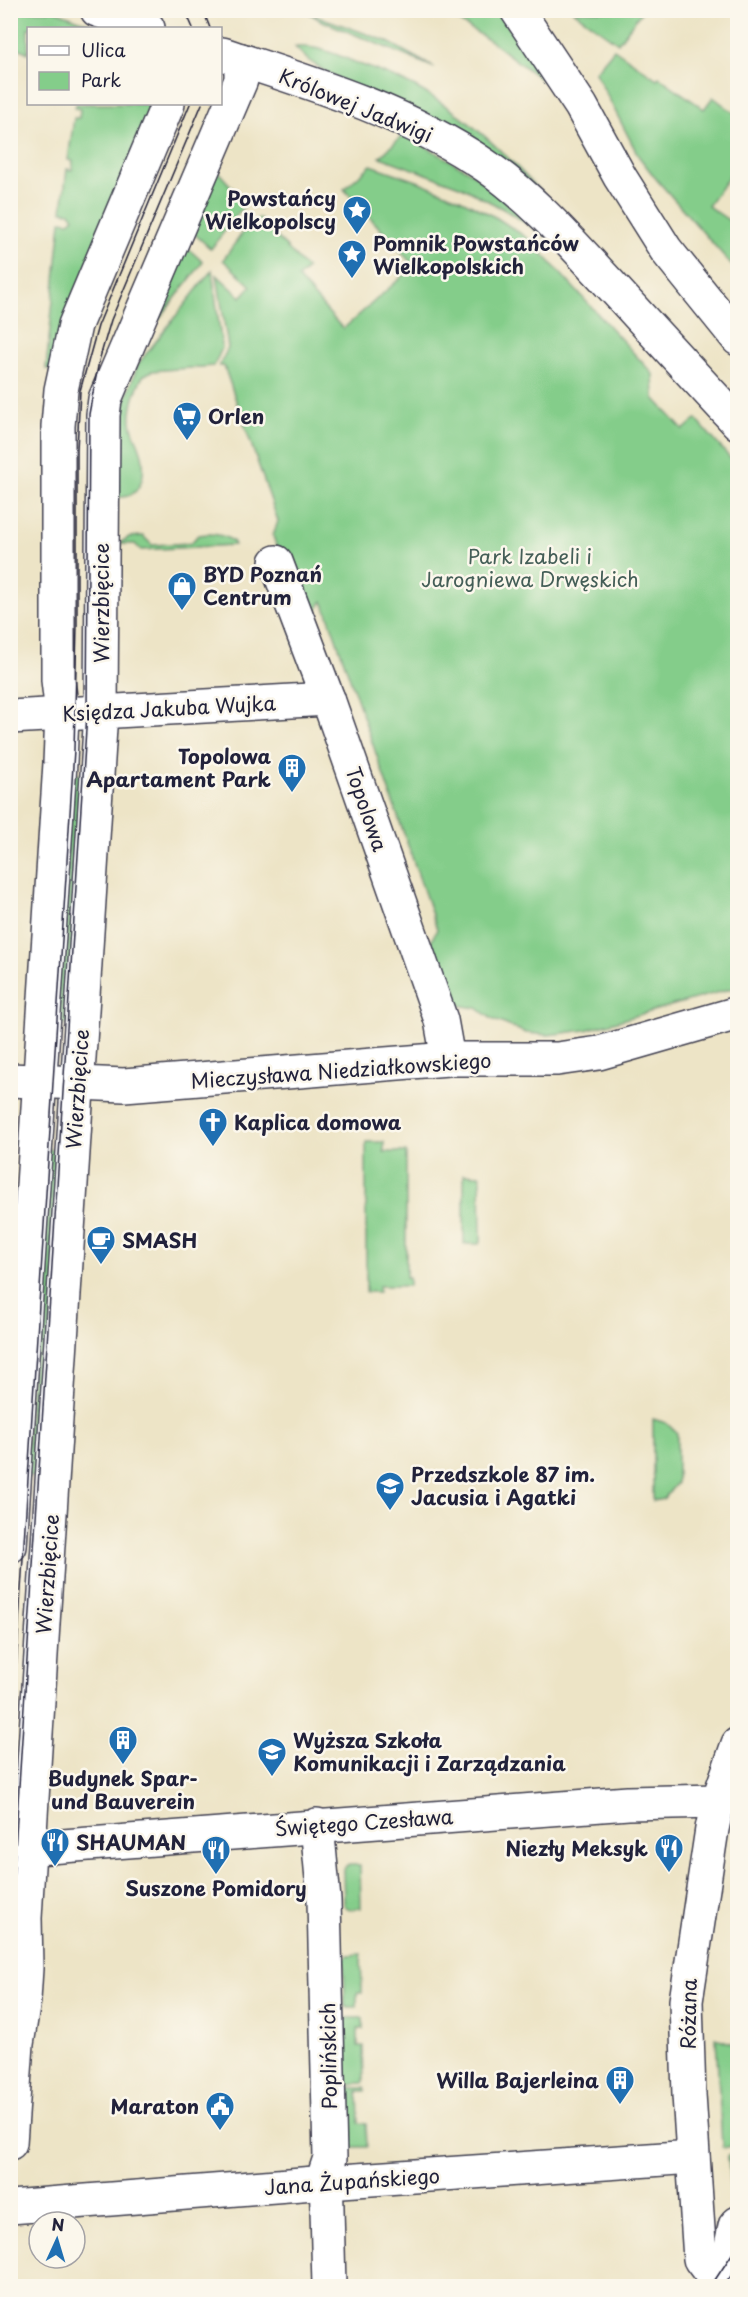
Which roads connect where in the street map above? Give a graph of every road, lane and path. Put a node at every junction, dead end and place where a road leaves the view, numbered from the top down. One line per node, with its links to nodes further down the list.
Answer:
1 (97, 10): 3 (street)
2 (517, 10): 6 (street)
3 (145, 27)
4 (231, 57): 7 (street, Królowej Jadwigi); 10 (street, Wierzbięcice)
5 (168, 105): 11 (street, Wierzbięcice)
6 (738, 339)
7 (738, 423)
8 (276, 562): 9 (street, Topolowa)
9 (328, 699): 10 (street, Księdza Jakuba Wujka); 14 (street, Topolowa)
10 (101, 712): 11 (street, Księdza Jakuba Wujka); 16 (street, Wierzbięcice)
11 (62, 714): 12 (street, Księdza Jakuba Wujka); 15 (street, Wierzbięcice)
12 (10, 717)
13 (738, 1013): 14 (street, Mieczysława Niedziałkowskiego)
14 (448, 1059): 16 (street, Mieczysława Niedziałkowskiego)
15 (25, 1080): 16 (street, Mieczysława Niedziałkowskiego); 17 (street, Wierzbięcice)
16 (78, 1082): 21 (street, Wierzbięcice)
17 (10, 1546)
18 (738, 1744): 19 (street, Różana)
19 (718, 1801): 20 (street, Świętego Czesława); 23 (street, Różana)
20 (317, 1825): 21 (street, Świętego Czesława); 24 (street, Poplińskich)
21 (20, 1849): 22 (street, Wierzbięcice)
22 (10, 2143)
23 (693, 2157): 24 (street, Jana Żupańskiego); 27 (street, Różana)
24 (327, 2182): 25 (street, Jana Żupańskiego); 28 (street, Poplińskich)
25 (10, 2207)
26 (738, 2223): 27 (street)
27 (725, 2276)
28 (329, 2286)

